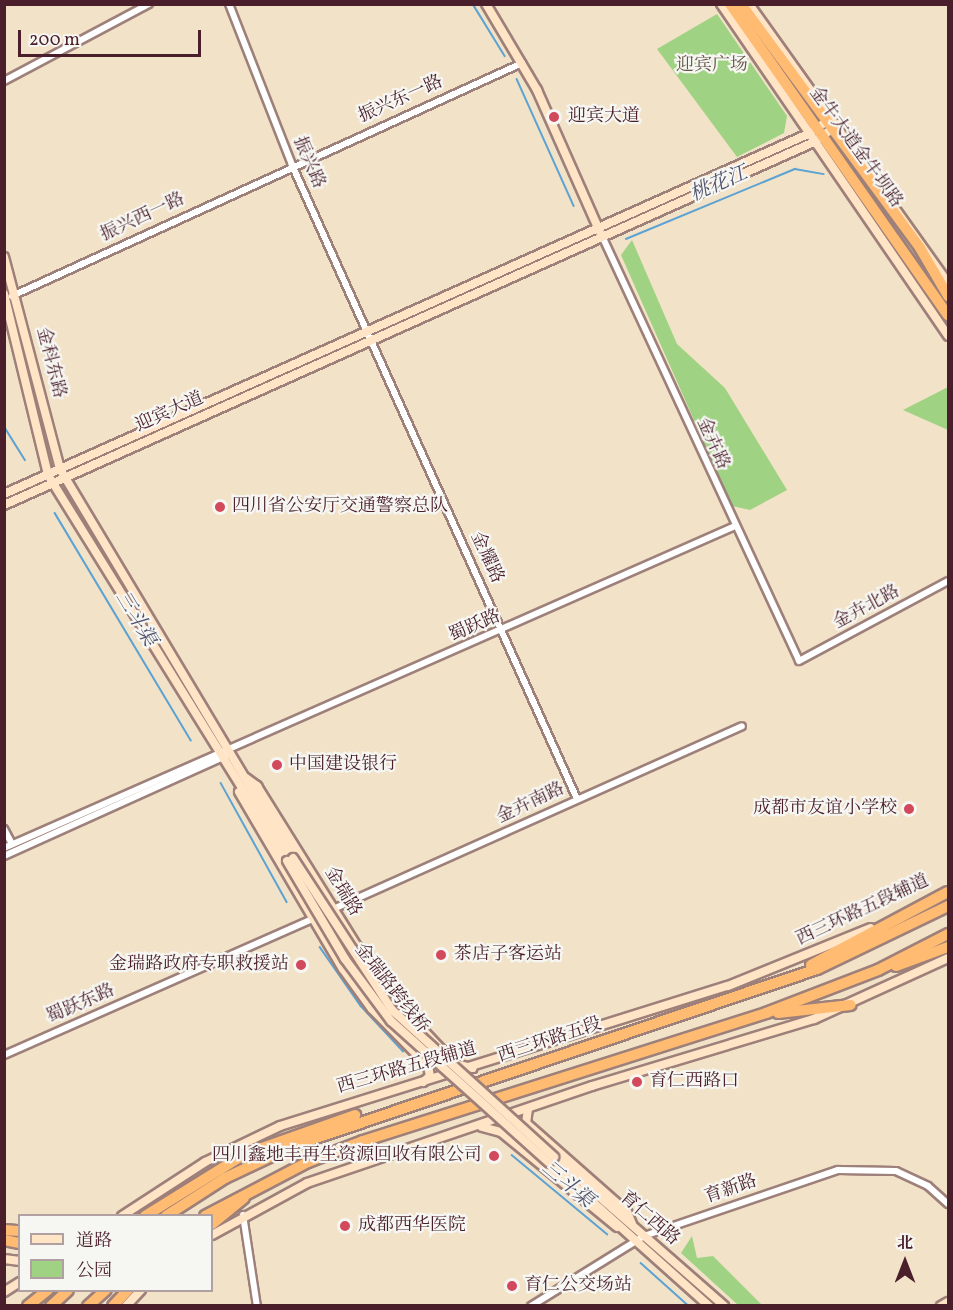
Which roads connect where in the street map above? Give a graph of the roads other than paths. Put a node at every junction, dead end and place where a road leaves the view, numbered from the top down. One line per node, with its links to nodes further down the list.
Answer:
1 (149, 4): 9 (street)
2 (229, 4): 12 (street, 振兴路)
3 (486, 4): 8 (street)
4 (721, 4): 11 (street)
5 (730, 4): 10 (highway, 金牛大道金牛坝路)
6 (741, 4): 10 (highway, 金牛大道金牛坝路)
7 (749, 4): 10 (street)
8 (522, 63): 12 (street, 振兴东一路); 13 (street)
9 (4, 81)
10 (830, 125): 11 (street, 迎宾大道); 16 (highway, 金牛大道金牛坝路); 16 (street); 19 (highway, 金牛大道金牛坝路)
11 (811, 138): 13 (street, 迎宾大道); 14 (street, 迎宾大道); 21 (street)
12 (292, 165): 17 (street, 振兴西一路); 20 (street, 振兴路)
13 (598, 227): 14 (street); 20 (street, 迎宾大道)
14 (602, 236): 22 (street, 迎宾大道); 28 (street, 金卉路)
15 (4, 257): 17 (street, 金科东路)
16 (947, 286)
17 (15, 295): 18 (street, 振兴西一路); 23 (street, 金科东路)
18 (5, 297): 24 (street, 金科东路)
19 (948, 315)
20 (365, 331): 22 (street, 金耀路); 23 (street, 迎宾大道)
21 (948, 336)
22 (370, 343): 23 (street, 迎宾大道); 30 (street, 金耀路)
23 (62, 473): 24 (street, 迎宾大道); 25 (street, 迎宾大道); 33 (street, 金瑞路)
24 (48, 475): 25 (street, 金科东路); 26 (street, 迎宾大道)
25 (53, 484): 27 (street, 迎宾大道); 34 (street, 金瑞路)
26 (4, 494)
27 (4, 505)
28 (733, 527): 30 (street, 蜀跃路); 31 (street, 金卉路)
29 (948, 581): 31 (street, 金卉北路)
30 (503, 631): 33 (street, 蜀跃路); 37 (street, 金耀路)
31 (799, 661)
32 (742, 726): 37 (street, 金卉南路)
33 (229, 752): 34 (street, 蜀跃路); 35 (street, 金瑞路)
34 (219, 757): 36 (street, 金瑞路); 39 (street, 蜀跃路); 41 (street, 蜀跃路)
35 (242, 774): 42 (street, 金瑞路); 45 (street, 金瑞路)
36 (234, 780): 42 (street, 金瑞路); 46 (street, 金瑞路)
37 (577, 799): 45 (street, 金卉南路)
38 (4, 829): 39 (street)
39 (12, 844): 40 (street, 蜀跃路)
40 (4, 848)
41 (4, 856)
42 (290, 859): 58 (street, 金瑞路跨线桥, bridge)
43 (948, 890): 49 (highway); 53 (street, 西三环路五段辅道)
44 (948, 906): 49 (highway, 西三环路五段)
45 (333, 909): 46 (street, 蜀跃东路); 53 (street, 金瑞路)
46 (313, 919): 52 (street, 蜀跃东路); 54 (street, 金瑞路)
47 (947, 939): 51 (highway)
48 (948, 958): 50 (street)
49 (763, 989): 56 (highway, 西三环路五段)
50 (851, 1005): 51 (highway); 55 (street)
51 (766, 1014): 59 (highway)
52 (4, 1055)
53 (473, 1069): 54 (street, 西三环路五段辅道)
54 (418, 1086): 61 (street, 西三环路五段辅道)
55 (528, 1109): 57 (street); 67 (street)
56 (382, 1113): 62 (highway); 63 (highway, 西三环路五段)
57 (478, 1127): 65 (street); 67 (street)
58 (551, 1160): 67 (street, 育仁西路)
59 (265, 1182): 64 (highway); 66 (highway)
60 (948, 1204): 69 (street, 育新路)
61 (124, 1214)
62 (148, 1214)
63 (168, 1214)
64 (207, 1214)
65 (243, 1215): 68 (street); 83 (street)
66 (213, 1223)
67 (631, 1230): 69 (street, 育仁西路)
68 (213, 1234)
69 (641, 1239): 84 (street, 育新路); 85 (street, 育仁西路); 86 (street, 育仁西路)
70 (18, 1283): 71 (street)
71 (4, 1292)
72 (45, 1292): 78 (highway)
73 (66, 1292): 79 (highway)
74 (104, 1292): 80 (highway, bridge)
75 (126, 1292): 81 (highway)
76 (139, 1292): 82 (street)
77 (948, 1302): 87 (street)
78 (27, 1305)
79 (51, 1305)
80 (88, 1305)
81 (113, 1305)
82 (126, 1305)
83 (257, 1305)
84 (531, 1305)
85 (709, 1305)
86 (724, 1305)
87 (941, 1305)

